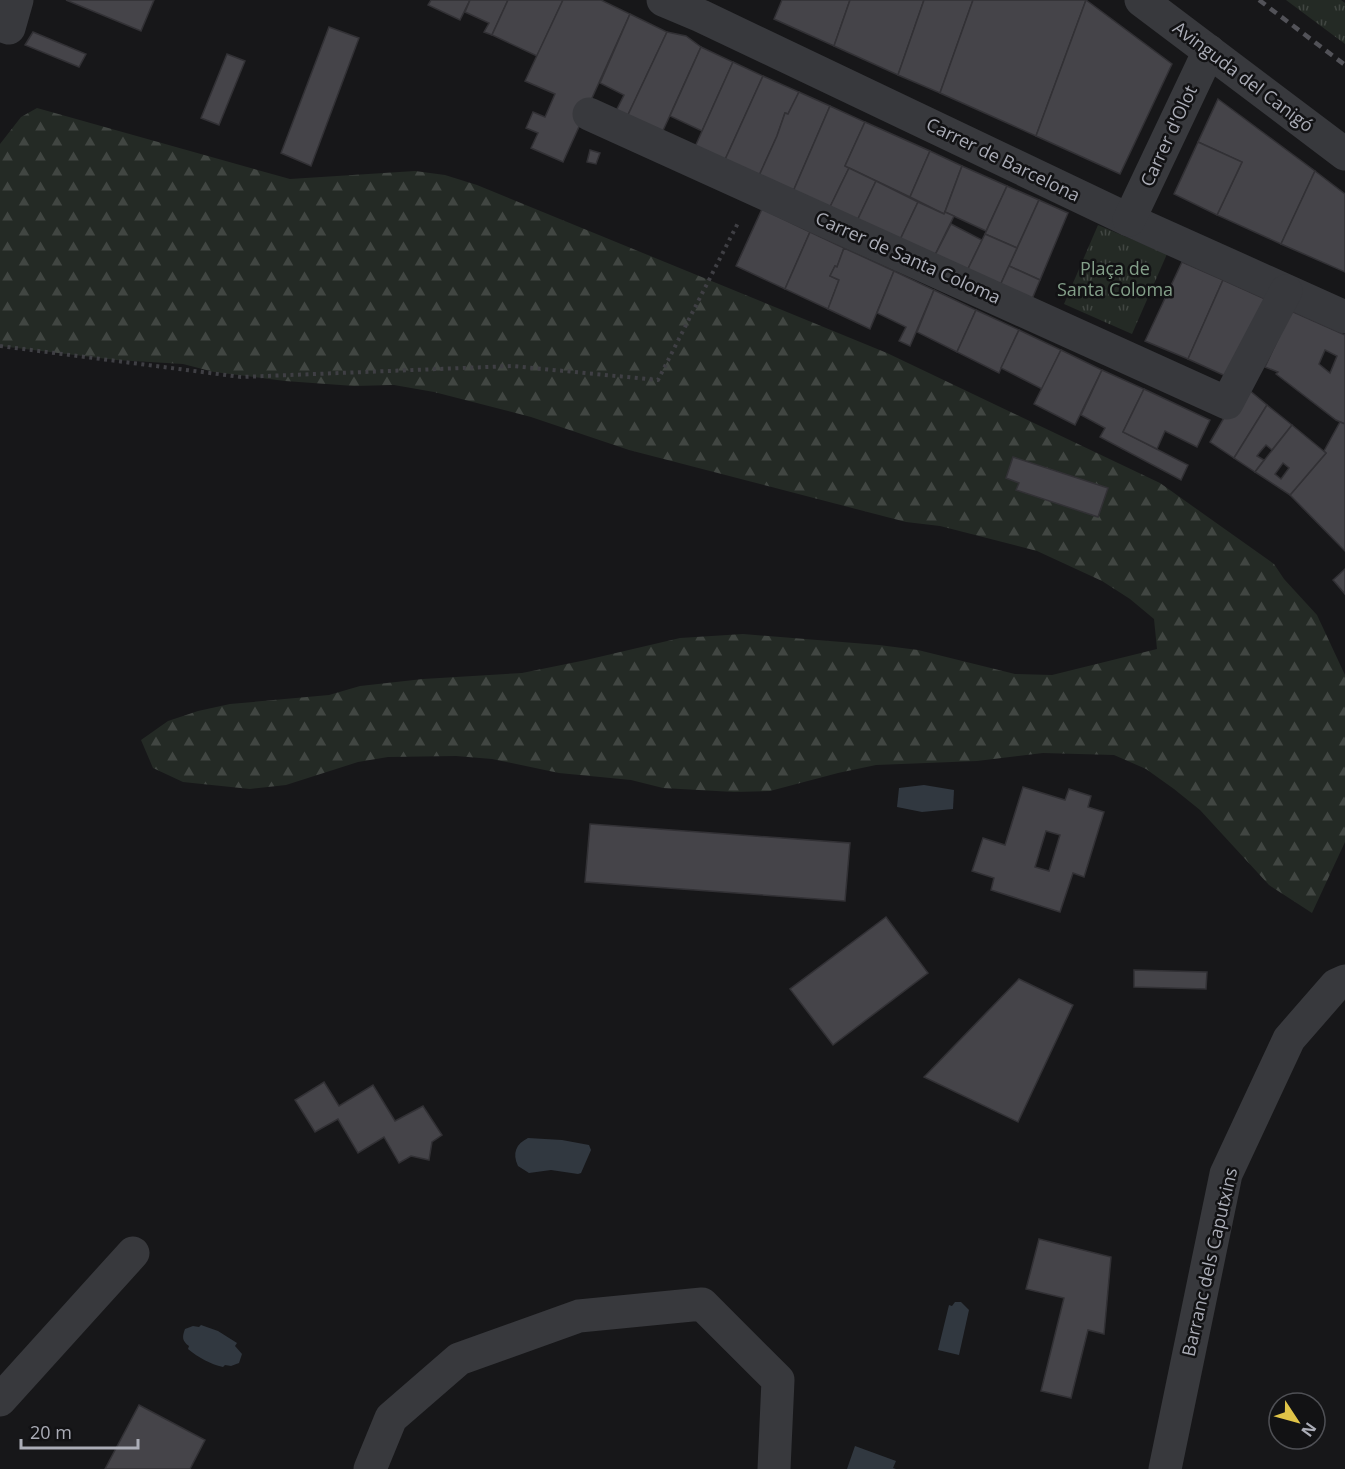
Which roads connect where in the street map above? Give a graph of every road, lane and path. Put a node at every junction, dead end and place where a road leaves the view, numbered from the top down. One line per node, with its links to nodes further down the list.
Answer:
1 (663, 0): 7 (street, Carrer de Barcelona)
2 (1141, 0): 3 (street, Avinguda del Canigó)
3 (1209, 51): 5 (street, Avinguda del Canigó); 7 (street, Carrer d'Olot)
4 (588, 114): 6 (street, Carrer de Santa Coloma)
5 (1345, 154)
6 (755, 189): 8 (street, Carrer de Santa Coloma); 10 (path)
7 (1129, 220): 8 (street, Carrer de Barcelona)
8 (1286, 291): 9 (street, Carrer de Barcelona)
9 (1345, 317)
10 (0, 346)
11 (1345, 981): 16 (street, Barranc dels Caputxins)
12 (133, 1253): 13 (street)
13 (0, 1400)
14 (370, 1469): 15 (street)
15 (774, 1469)
16 (1165, 1469)

